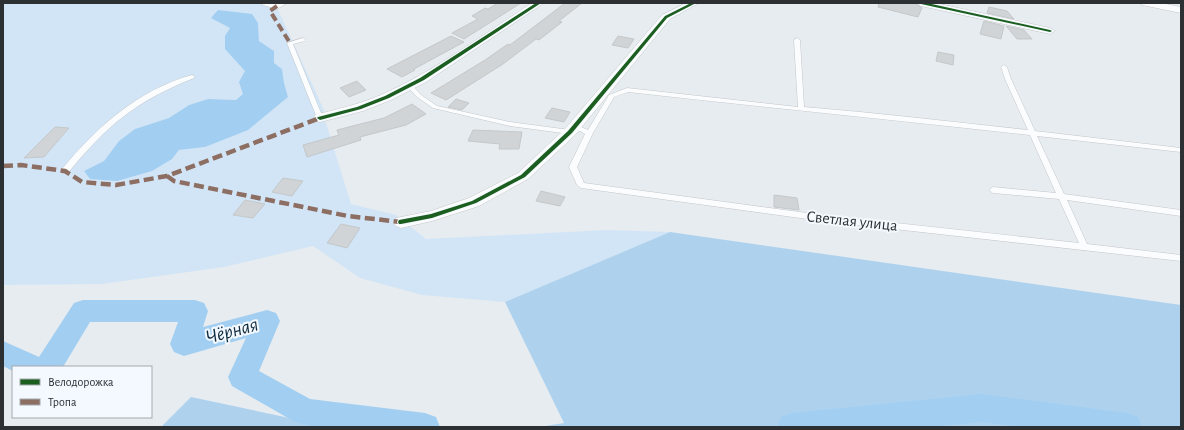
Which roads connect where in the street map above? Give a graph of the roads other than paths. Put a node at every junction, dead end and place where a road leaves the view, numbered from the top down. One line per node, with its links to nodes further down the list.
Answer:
1 (267, 3): 2 (street)
2 (282, 3)
3 (539, 3): 13 (street)
4 (694, 3): 16 (street)
5 (921, 3): 8 (street)
6 (1146, 3): 7 (street)
7 (1181, 10)
8 (1050, 31)
9 (303, 40): 15 (lane)
10 (797, 40): 14 (lane)
11 (1004, 67): 18 (lane)
12 (192, 77): 20 (lane)
13 (409, 85): 15 (street); 16 (lane)
14 (801, 109): 17 (lane, Светлая улица); 18 (lane, Светлая улица)
15 (320, 118)
16 (570, 132): 17 (lane); 24 (street)
17 (590, 133): 25 (lane, Светлая улица)
18 (1034, 133): 19 (lane, Светлая улица); 22 (lane)
19 (1181, 150)
20 (65, 170)
21 (993, 190): 22 (lane)
22 (1061, 197): 23 (lane); 25 (lane)
23 (1181, 213)
24 (401, 222)
25 (1084, 246): 26 (lane, Светлая улица)
26 (1181, 258)

